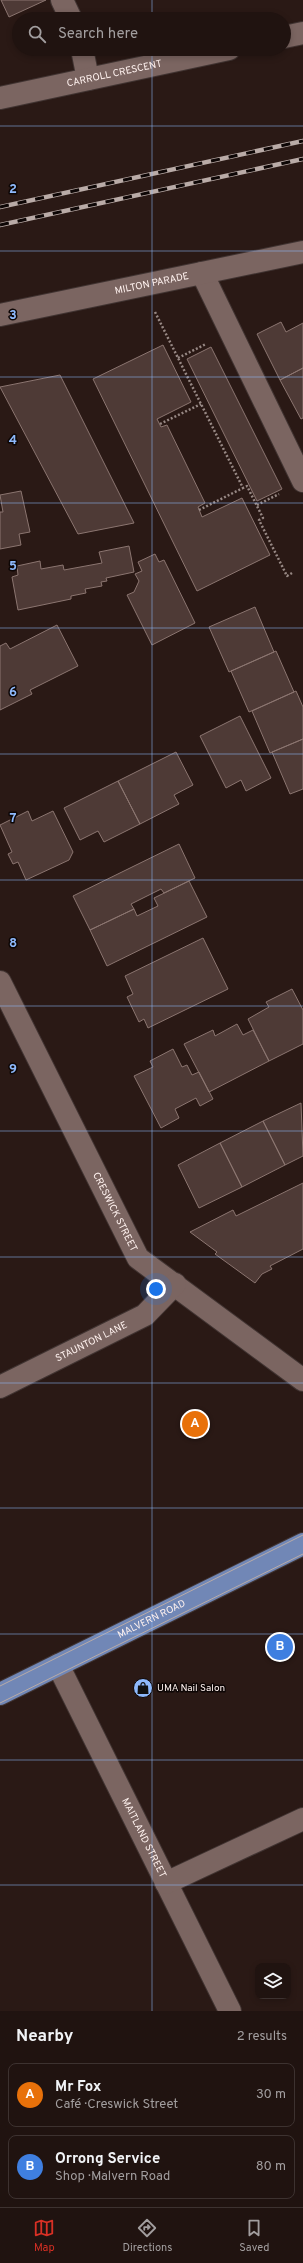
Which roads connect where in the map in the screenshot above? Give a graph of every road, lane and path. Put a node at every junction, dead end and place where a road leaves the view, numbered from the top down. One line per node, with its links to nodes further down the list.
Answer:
1 (62, 0): 2 (street)
2 (68, 12)
3 (303, 33): 4 (street)
4 (291, 36)
5 (83, 56): 7 (street)
6 (196, 56): 7 (street, CARROLL CRESCENT)
7 (88, 79): 8 (street, CARROLL CRESCENT)
8 (0, 98)
9 (303, 252): 10 (street, MILTON PARADE)
10 (202, 273): 12 (street, MILTON PARADE); 15 (street)
11 (155, 312): 13 (path)
12 (0, 315)
13 (201, 404): 14 (path); 16 (path)
14 (160, 424)
15 (303, 481)
16 (243, 488): 17 (path); 18 (path)
17 (199, 510)
18 (292, 574)
19 (0, 982): 20 (street, CRESWICK STREET)
20 (175, 1284): 21 (street, CRESWICK STREET); 22 (street, STAUNTON LANE)
21 (303, 1380)
22 (0, 1387)
23 (303, 1544): 24 (main road, MALVERN ROAD)
24 (58, 1665): 25 (main road, MALVERN ROAD); 27 (street, MAITLAND STREET)
25 (0, 1694)
26 (303, 1819): 27 (street)
27 (166, 1884): 28 (street, MAITLAND STREET)
28 (230, 2011)

